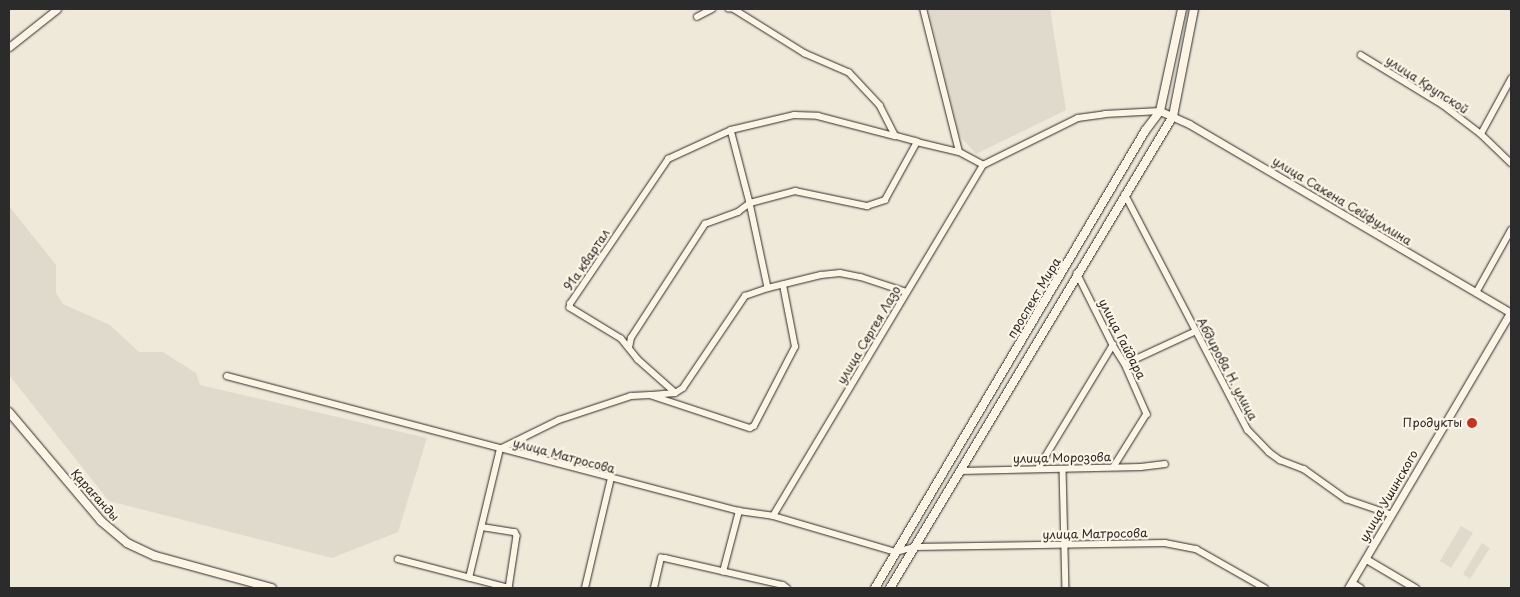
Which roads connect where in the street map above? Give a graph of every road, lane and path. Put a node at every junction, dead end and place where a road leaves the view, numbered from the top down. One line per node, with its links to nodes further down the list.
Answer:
1 (57, 9): 8 (street)
2 (712, 9): 7 (street)
3 (728, 9): 15 (street)
4 (923, 9): 17 (street)
5 (1182, 9): 11 (main road, проспект Мира)
6 (1194, 9): 12 (main road, проспект Мира)
7 (697, 17)
8 (9, 47)
9 (1361, 55): 14 (street, улица Крупской)
10 (1511, 79): 14 (street)
11 (1160, 111): 12 (street, улица Сакена Сейфуллина); 19 (street); 50 (main road, проспект Мира)
12 (1172, 116): 20 (main road, проспект Мира); 27 (street, улица Сакена Сейфуллина)
13 (731, 130): 15 (street); 21 (street); 31 (street, 91а квартал)
14 (1481, 134): 18 (street, улица Крупской)
15 (895, 136): 16 (street)
16 (918, 142): 17 (street); 21 (street)
17 (959, 152): 19 (street)
18 (1511, 163)
19 (983, 165): 26 (street, улица Сергея Лазо)
20 (1125, 194): 23 (main road, проспект Мира); 29 (street, Абдирова Н. улица)
21 (750, 203): 25 (street); 31 (street)
22 (1511, 230): 27 (street)
23 (1077, 273): 30 (street, улица Гайдара); 42 (main road, проспект Мира)
24 (783, 285): 25 (street); 26 (street); 35 (street)
25 (768, 288): 34 (street)
26 (907, 292): 46 (street, улица Сергея Лазо)
27 (1476, 292): 28 (street, улица Сакена Сейфуллина)
28 (1511, 313): 45 (street, улица Ушинского)
29 (1196, 331): 32 (street); 45 (street, Абдирова Н. улица)
30 (1113, 345): 32 (street, улица Гайдара); 40 (street)
31 (629, 348): 34 (street)
32 (1125, 364): 39 (street, улица Гайдара)
33 (227, 376): 37 (street, улица Матросова)
34 (675, 393): 35 (street)
35 (650, 395): 37 (street)
36 (9, 412): 56 (main road, Қарағанды)
37 (500, 449): 43 (street, улица Матросова); 47 (street)
38 (1165, 464): 39 (street, улица Морозова)
39 (1114, 467): 41 (street, улица Морозова)
40 (1039, 468): 41 (street, улица Морозова); 42 (street, улица Морозова)
41 (1063, 469): 48 (street)
42 (960, 470): 49 (main road, проспект Мира)
43 (611, 478): 44 (street, улица Матросова); 58 (street)
44 (739, 511): 46 (street, улица Матросова); 53 (street)
45 (1390, 514): 52 (street, улица Ушинского)
46 (773, 516): 50 (street, улица Матросова)
47 (482, 527): 54 (street); 57 (street)
48 (1065, 544): 49 (street, улица Матросова); 63 (street); 64 (street, улица Матросова)
49 (915, 547): 50 (street, улица Матросова); 62 (main road, проспект Мира)
50 (896, 552): 61 (main road, проспект Мира)
51 (398, 559): 54 (street)
52 (1366, 559): 55 (street, улица Ушинского); 66 (street)
53 (723, 572): 59 (street); 60 (street)
54 (470, 578): 57 (street)
55 (1350, 586): 65 (street)
56 (272, 588)
57 (509, 588)
58 (585, 588)
59 (654, 588)
60 (786, 588)
61 (875, 588)
62 (890, 588)
63 (1066, 588)
64 (1265, 588)
65 (1360, 588)
66 (1415, 588)

